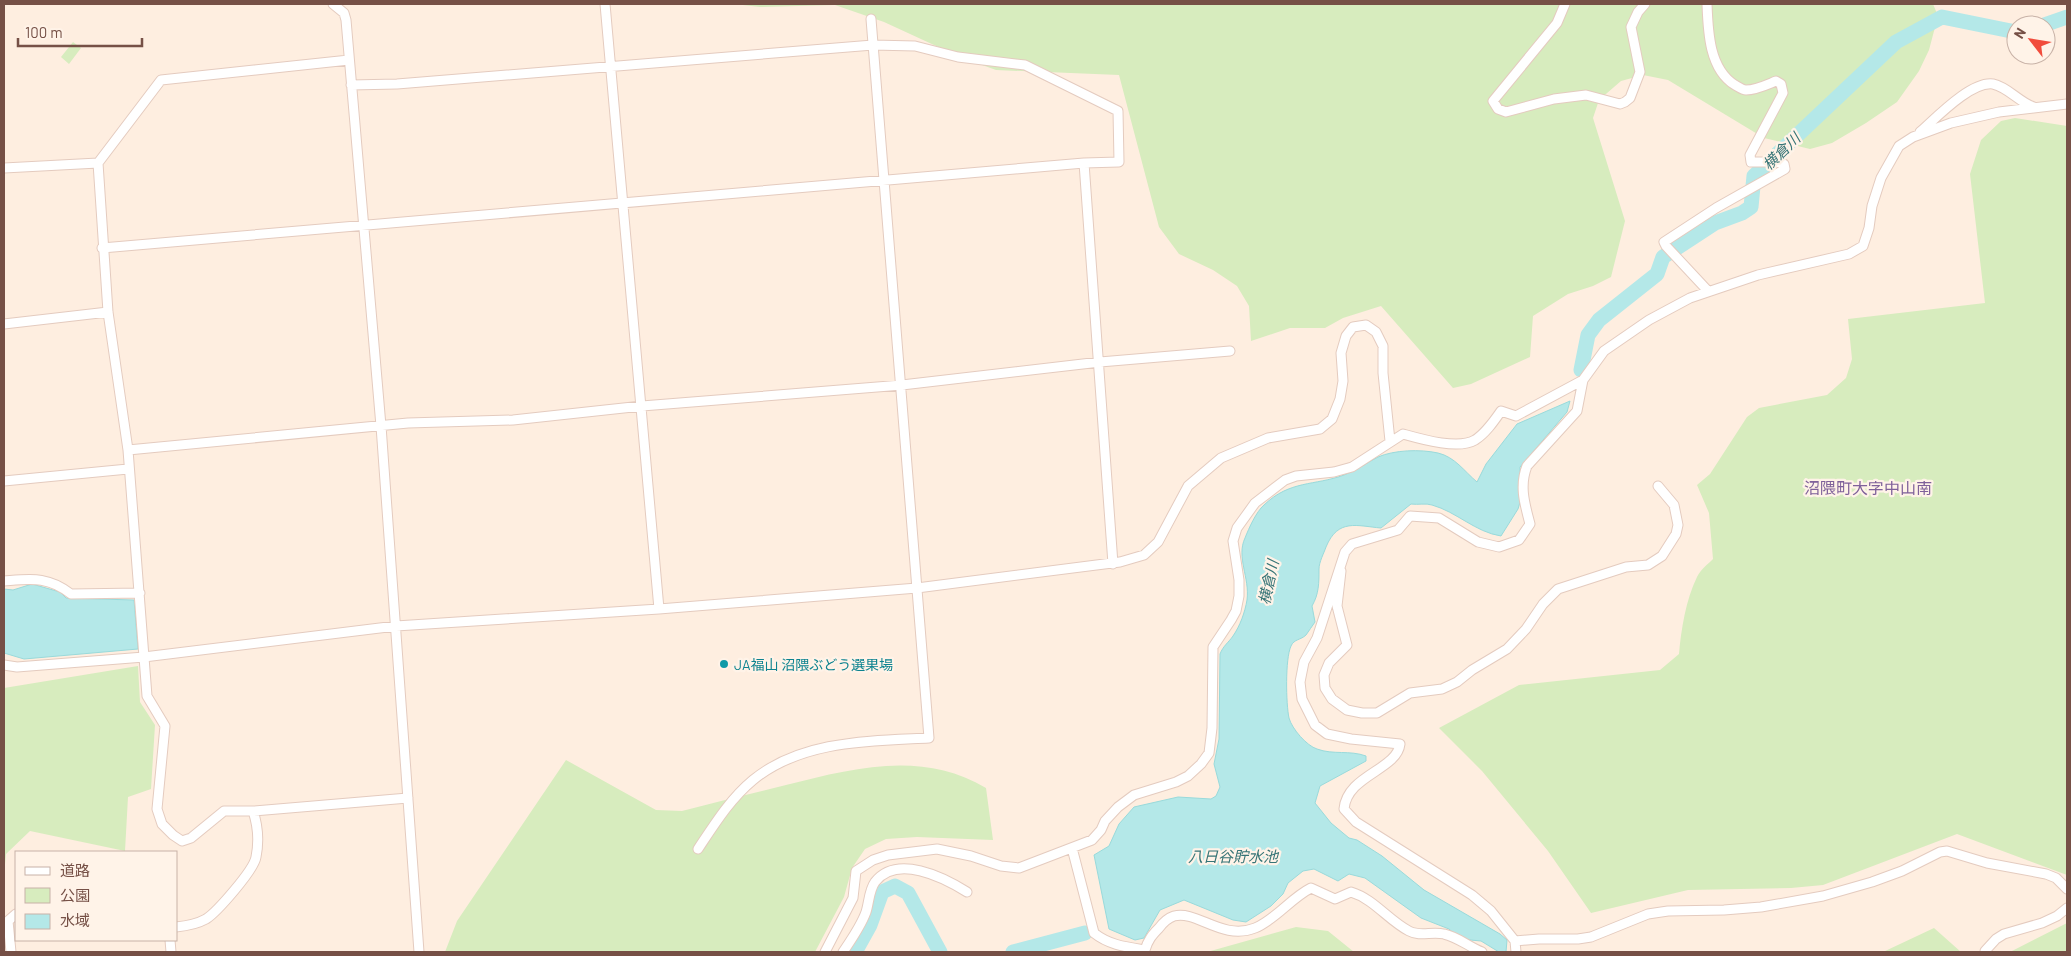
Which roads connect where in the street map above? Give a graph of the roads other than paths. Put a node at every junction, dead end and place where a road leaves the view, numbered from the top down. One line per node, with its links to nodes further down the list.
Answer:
1 (333, 4): 8 (street)
2 (605, 4): 9 (street)
3 (1565, 4): 4 (street)
4 (1645, 4)
5 (1707, 4): 21 (street)
6 (871, 19): 7 (street)
7 (873, 45): 9 (street); 15 (street); 17 (street)
8 (349, 60): 10 (street); 14 (street)
9 (612, 66): 10 (street); 18 (street)
10 (351, 85): 19 (street)
11 (2067, 104): 12 (street)
12 (2037, 108): 13 (street); 13 (street)
13 (1916, 136): 21 (street)
14 (98, 163): 16 (street); 20 (street)
15 (1084, 163): 17 (street); 25 (street)
16 (4, 168)
17 (884, 181): 18 (street); 27 (street)
18 (624, 204): 19 (street); 28 (street)
19 (364, 226): 20 (street); 29 (street)
20 (102, 248): 22 (street)
21 (1708, 291): 26 (street)
22 (108, 312): 23 (street); 31 (street)
23 (4, 324)
24 (1230, 351): 25 (street)
25 (1100, 362): 27 (street); 36 (street)
26 (1583, 380): 30 (street); 35 (street)
27 (902, 385): 28 (street); 38 (street)
28 (642, 406): 29 (street); 40 (street)
29 (381, 426): 31 (street); 41 (street)
30 (1390, 441): 36 (street); 46 (street)
31 (128, 450): 32 (street)
32 (128, 469): 33 (street); 39 (street)
33 (4, 481)
34 (1658, 486): 35 (street)
35 (1342, 559): 53 (street)
36 (1113, 564): 38 (street)
37 (4, 581): 39 (street)
38 (917, 588): 40 (street); 47 (street)
39 (140, 593): 42 (street)
40 (659, 609): 41 (street)
41 (396, 626): 42 (street); 44 (street)
42 (144, 657): 43 (street); 45 (street)
43 (4, 665)
44 (408, 798): 45 (street); 56 (street)
45 (253, 811): 52 (street)
46 (1072, 848): 57 (street); 59 (street)
47 (698, 850)
48 (2067, 889): 53 (street)
49 (967, 892): 58 (street)
50 (2067, 908): 54 (street)
51 (15, 915): 55 (street)
52 (178, 927)
53 (1515, 941): 60 (street)
54 (1984, 951)
55 (11, 952)
56 (419, 952)
57 (824, 952)
58 (843, 952)
59 (1482, 952)
60 (1516, 952)

